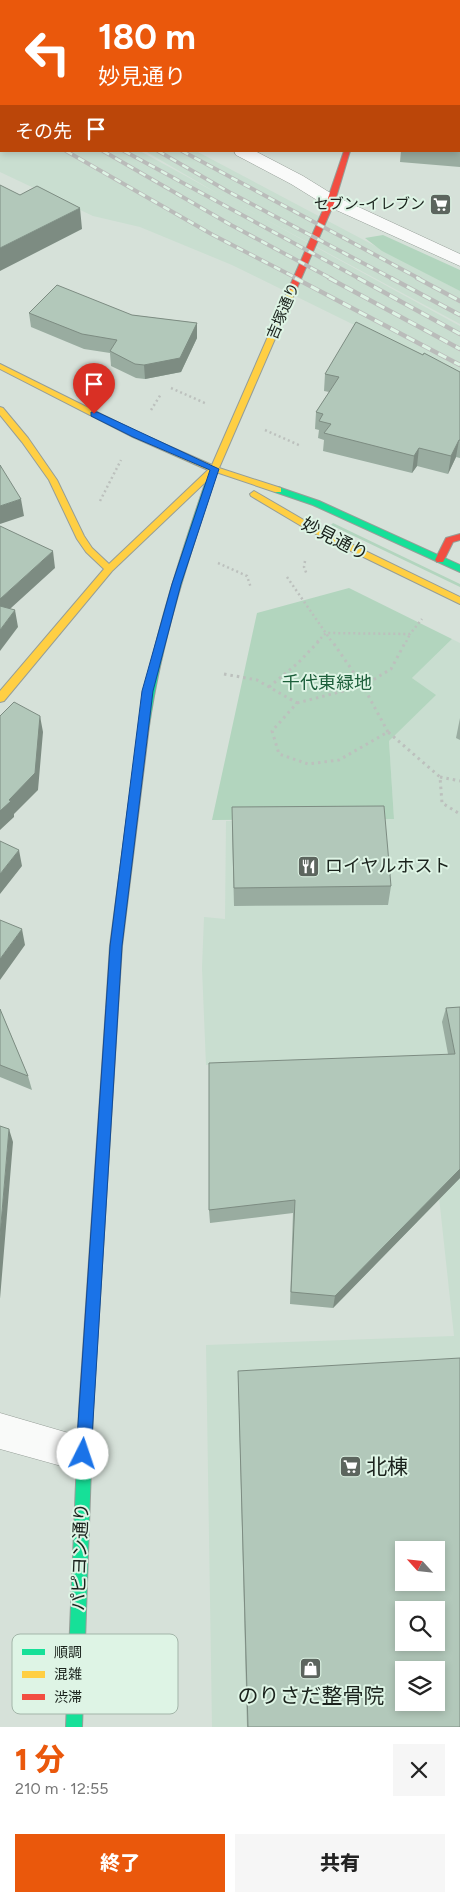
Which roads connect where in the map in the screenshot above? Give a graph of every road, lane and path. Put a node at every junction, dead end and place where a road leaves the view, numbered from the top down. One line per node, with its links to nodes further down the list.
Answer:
1 (244, 152): 3 (street)
2 (347, 152): 3 (main road, 吉塚通り)
3 (331, 201): 4 (street); 7 (main road, 吉塚通り)
4 (460, 262)
5 (0, 366): 7 (main road, 妙見通り)
6 (0, 410): 11 (main road)
7 (214, 469): 9 (main road, 妙見通り); 11 (main road); 13 (main road, 妙見通り); 27 (main road, パピヨン通り)
8 (460, 537): 9 (main road)
9 (440, 560): 10 (main road, 妙見通り)
10 (460, 569)
11 (109, 570): 20 (main road)
12 (287, 577): 15 (path)
13 (460, 601)
14 (423, 617): 16 (path)
15 (326, 633): 16 (path); 18 (path); 19 (path)
16 (410, 634): 18 (path)
17 (224, 674): 19 (path)
18 (363, 686): 21 (path); 22 (path)
19 (269, 687): 21 (path)
20 (0, 698)
21 (297, 703): 22 (path)
22 (388, 732): 23 (path)
23 (440, 777): 24 (path); 25 (path)
24 (460, 781)
25 (460, 814)
26 (0, 1430): 27 (street)
27 (83, 1454): 28 (main road, パピヨン通り)
28 (77, 1634)
29 (74, 1714): 30 (main road, パピヨン通り)
30 (74, 1727)

